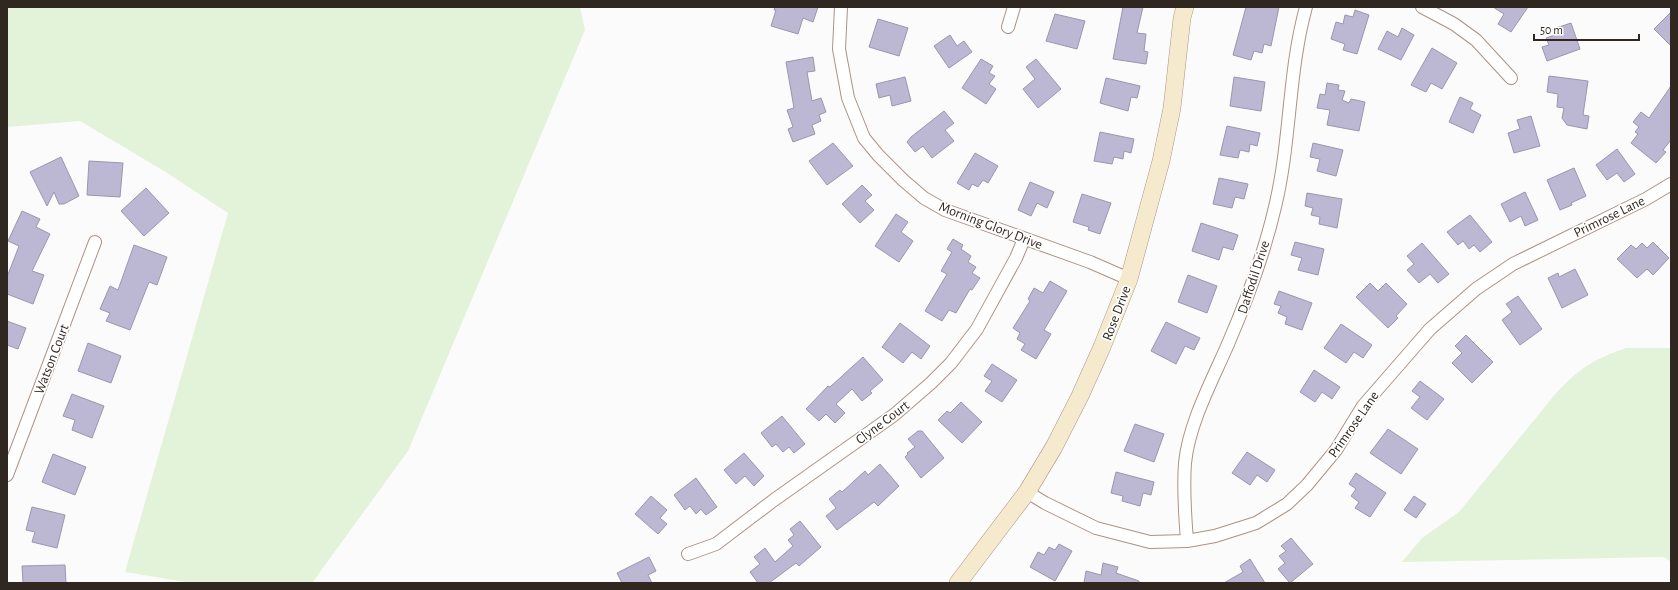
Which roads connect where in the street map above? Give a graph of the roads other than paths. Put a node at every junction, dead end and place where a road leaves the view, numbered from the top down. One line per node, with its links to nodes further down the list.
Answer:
1 (841, 7): 9 (street, Morning Glory Drive)
2 (1014, 7): 6 (street)
3 (1184, 7): 11 (main road, Rose Drive)
4 (1306, 7): 14 (street, Daffodil Drive)
5 (1422, 7): 7 (street)
6 (1008, 27)
7 (1510, 78)
8 (1669, 188): 14 (street, Primrose Lane)
9 (1024, 239): 11 (street, Morning Glory Drive); 15 (street, Clyne Court)
10 (95, 242): 12 (street, Watson Court)
11 (1129, 279): 13 (main road, Rose Drive)
12 (7, 475)
13 (1027, 492): 14 (street, Primrose Lane); 16 (main road, Rose Drive)
14 (1187, 541)
15 (688, 554)
16 (958, 583)

